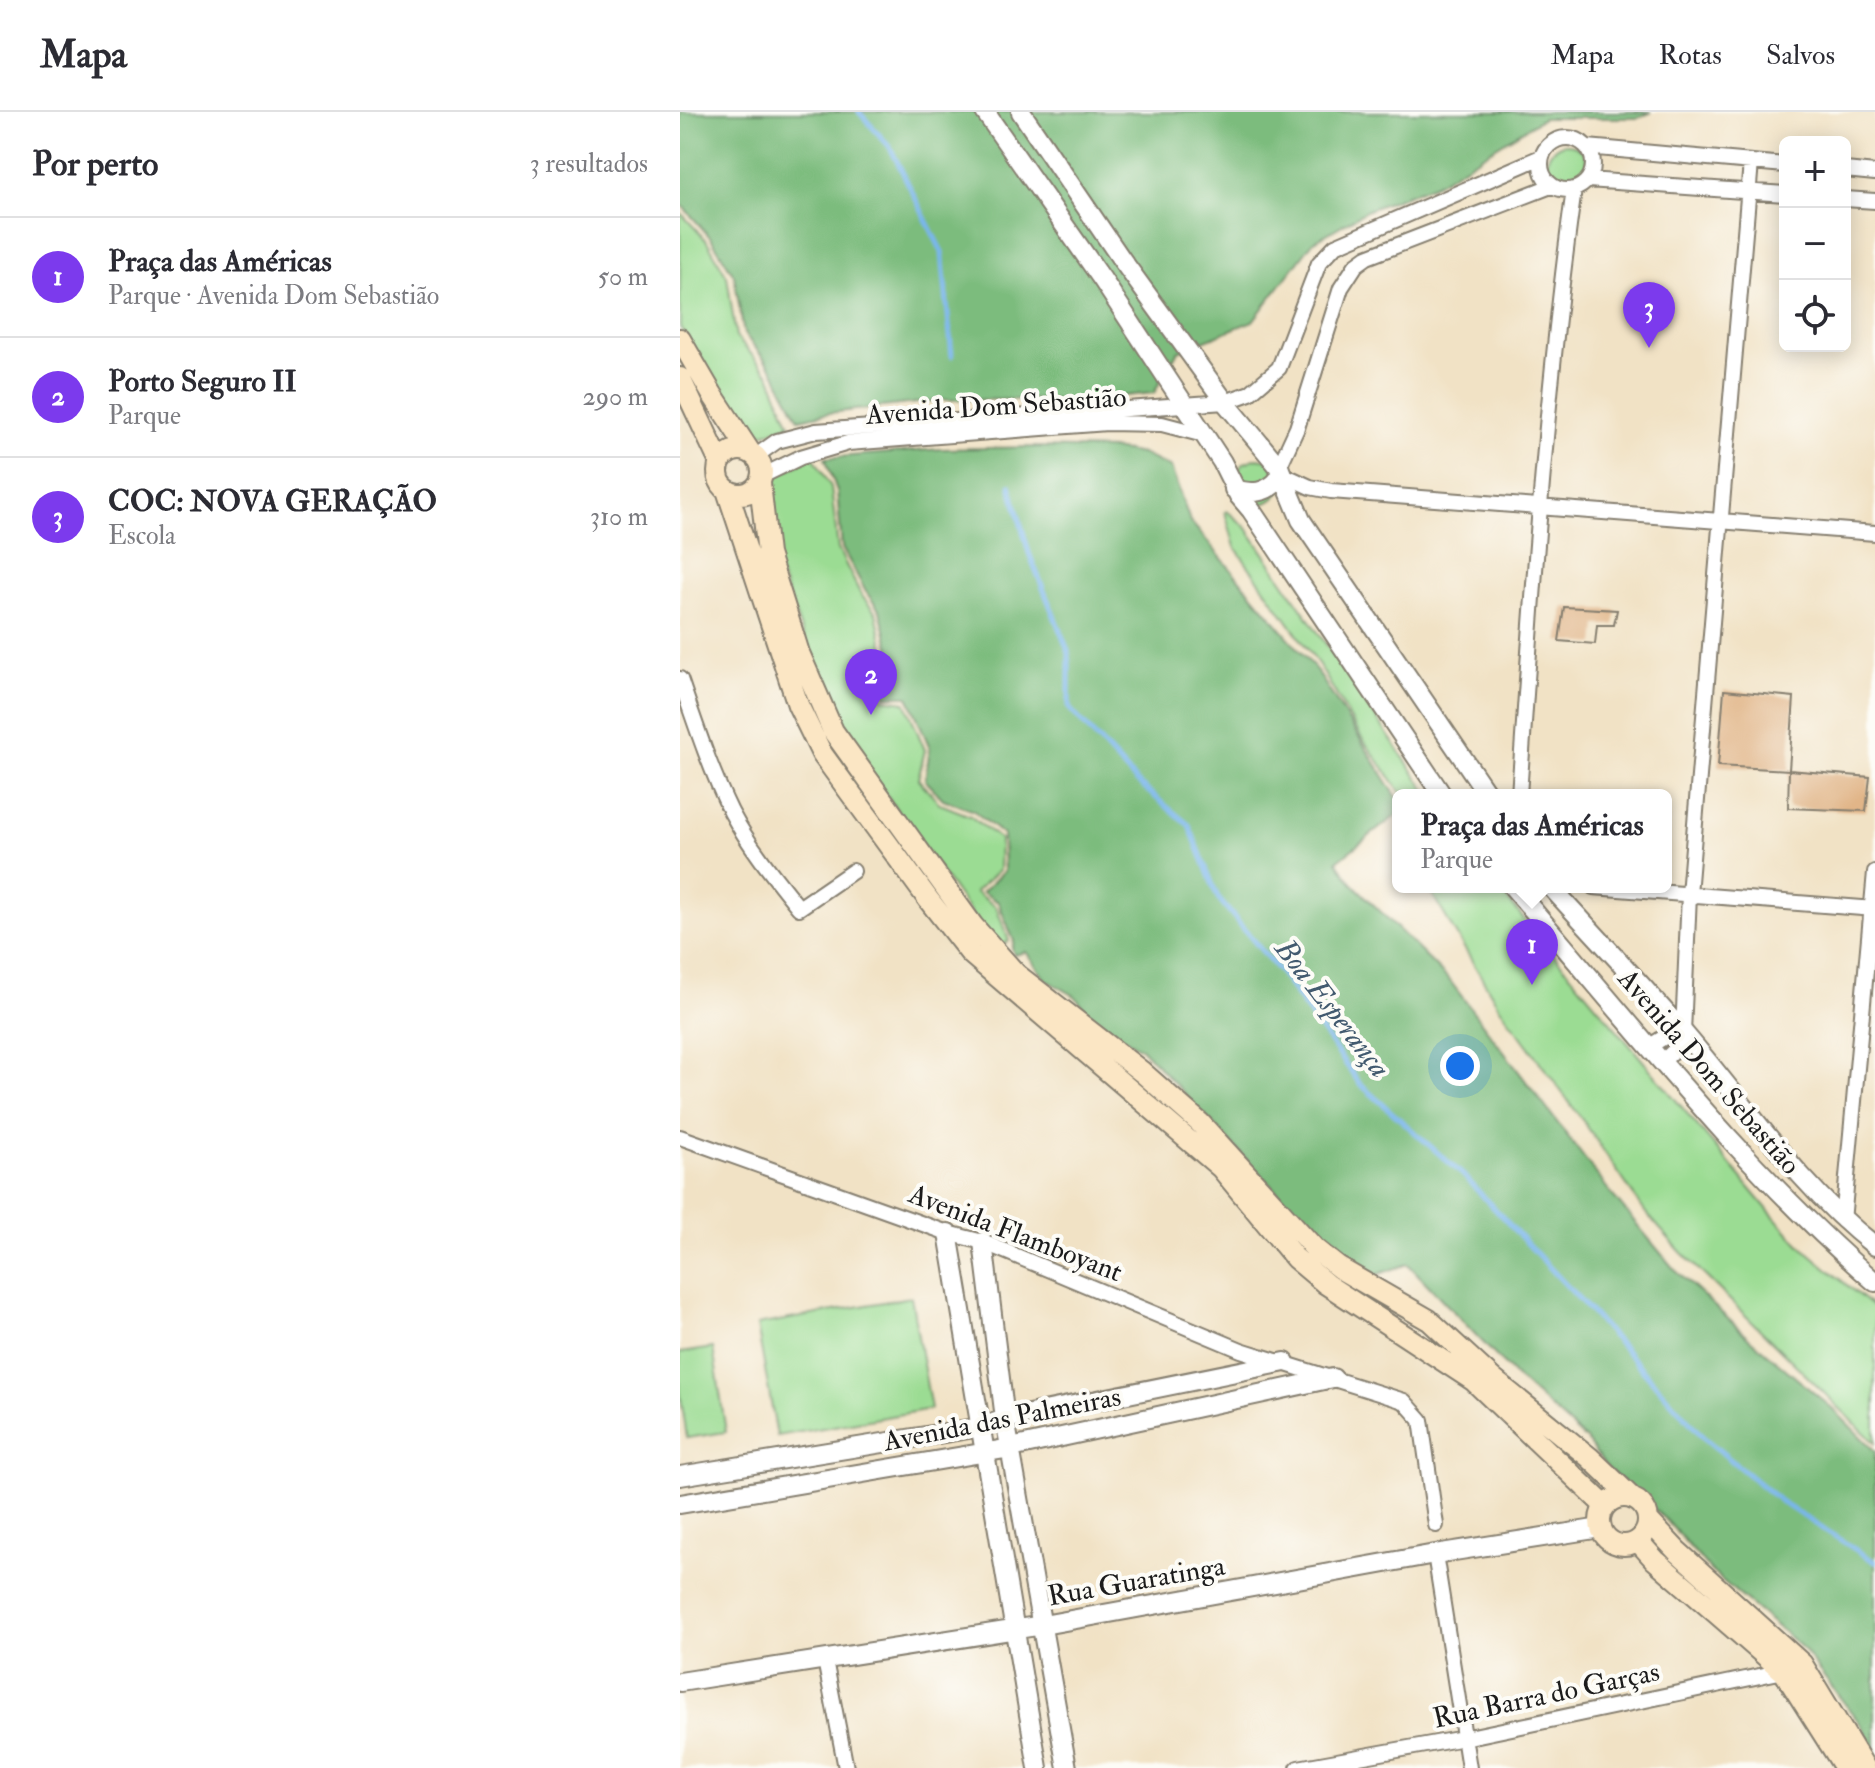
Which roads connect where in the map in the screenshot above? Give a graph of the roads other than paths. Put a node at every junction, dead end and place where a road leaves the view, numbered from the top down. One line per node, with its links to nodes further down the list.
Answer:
1 (985, 112): 18 (street)
2 (1021, 112): 19 (street)
3 (1587, 147): 4 (street); 5 (street); 9 (street)
4 (1541, 157): 10 (street); 19 (street)
5 (1751, 162): 6 (street); 12 (street)
6 (1779, 164)
7 (1851, 171): 8 (street)
8 (1875, 173)
9 (1588, 180): 11 (street); 12 (street)
10 (1551, 186): 11 (street); 23 (street)
11 (1574, 189): 27 (street)
12 (1748, 190): 13 (street); 28 (street)
13 (1779, 193)
14 (1851, 199): 15 (street)
15 (1875, 201)
16 (680, 339): 21 (main road)
17 (680, 378): 22 (main road)
18 (1184, 405): 19 (street, Avenida Dom Sebastião); 20 (street); 21 (street, Avenida Dom Sebastião)
19 (1229, 407): 23 (street)
20 (1204, 435): 24 (street, Avenida Dom Sebastião); 25 (street)
21 (753, 454): 22 (main road); 24 (main road)
22 (720, 463): 26 (main road)
23 (1283, 476): 25 (street); 27 (street); 32 (street)
24 (761, 480): 26 (main road); 56 (main road)
25 (1234, 489): 31 (street)
26 (727, 490): 58 (main road)
27 (1539, 507): 28 (street); 33 (street)
28 (1720, 523): 29 (street); 39 (street)
29 (1875, 533)
30 (680, 679): 34 (street)
31 (1438, 789)
32 (1484, 789)
33 (1519, 789)
34 (853, 871)
35 (1875, 872): 40 (street)
36 (1518, 893): 42 (street, Avenida Dom Sebastião)
37 (1556, 893): 41 (street, Avenida Dom Sebastião)
38 (1672, 893): 39 (street)
39 (1689, 894): 40 (street); 41 (street)
40 (1874, 908): 44 (street)
41 (1683, 1033): 42 (street); 44 (street, Avenida Dom Sebastião)
42 (1656, 1054): 48 (street, Avenida Dom Sebastião)
43 (680, 1137): 45 (street, Avenida Flamboyant)
44 (1843, 1221): 47 (street, Avenida Dom Sebastião)
45 (948, 1233): 46 (street, Avenida Flamboyant); 52 (street)
46 (983, 1242): 49 (street, Avenida Flamboyant); 51 (street)
47 (1875, 1246)
48 (1875, 1282)
49 (1285, 1362): 50 (street, Avenida Flamboyant); 51 (street, Avenida das Palmeiras)
50 (1333, 1378): 53 (street, Avenida das Palmeiras); 60 (street, Avenida Flamboyant)
51 (1005, 1419): 52 (street, Avenida das Palmeiras); 53 (street)
52 (981, 1427): 54 (street); 55 (street, Avenida das Palmeiras)
53 (1011, 1448): 54 (street, Avenida das Palmeiras); 64 (street)
54 (985, 1453): 57 (street, Avenida das Palmeiras); 65 (street)
55 (680, 1476)
56 (1633, 1499): 58 (main road); 59 (main road)
57 (680, 1504)
58 (1605, 1506): 61 (main road)
59 (1648, 1520): 62 (main road); 67 (main road)
60 (1436, 1525)
61 (1601, 1528): 62 (main road); 63 (street, Rua Guaratinga)
62 (1638, 1541): 67 (main road)
63 (1435, 1554): 64 (street, Rua Guaratinga); 69 (street)
64 (1043, 1625): 65 (street, Rua Guaratinga); 72 (street)
65 (1013, 1630): 66 (street, Rua Guaratinga); 71 (street)
66 (825, 1660): 68 (street, Rua Guaratinga); 70 (street)
67 (1793, 1668): 69 (street, Rua Barra do Garças); 75 (main road); 76 (main road)
68 (680, 1682)
69 (1464, 1738): 73 (street, Rua Barra do Garças); 74 (street)
70 (846, 1768)
71 (1038, 1768)
72 (1067, 1768)
73 (1298, 1768)
74 (1469, 1768)
75 (1845, 1768)
76 (1865, 1768)

